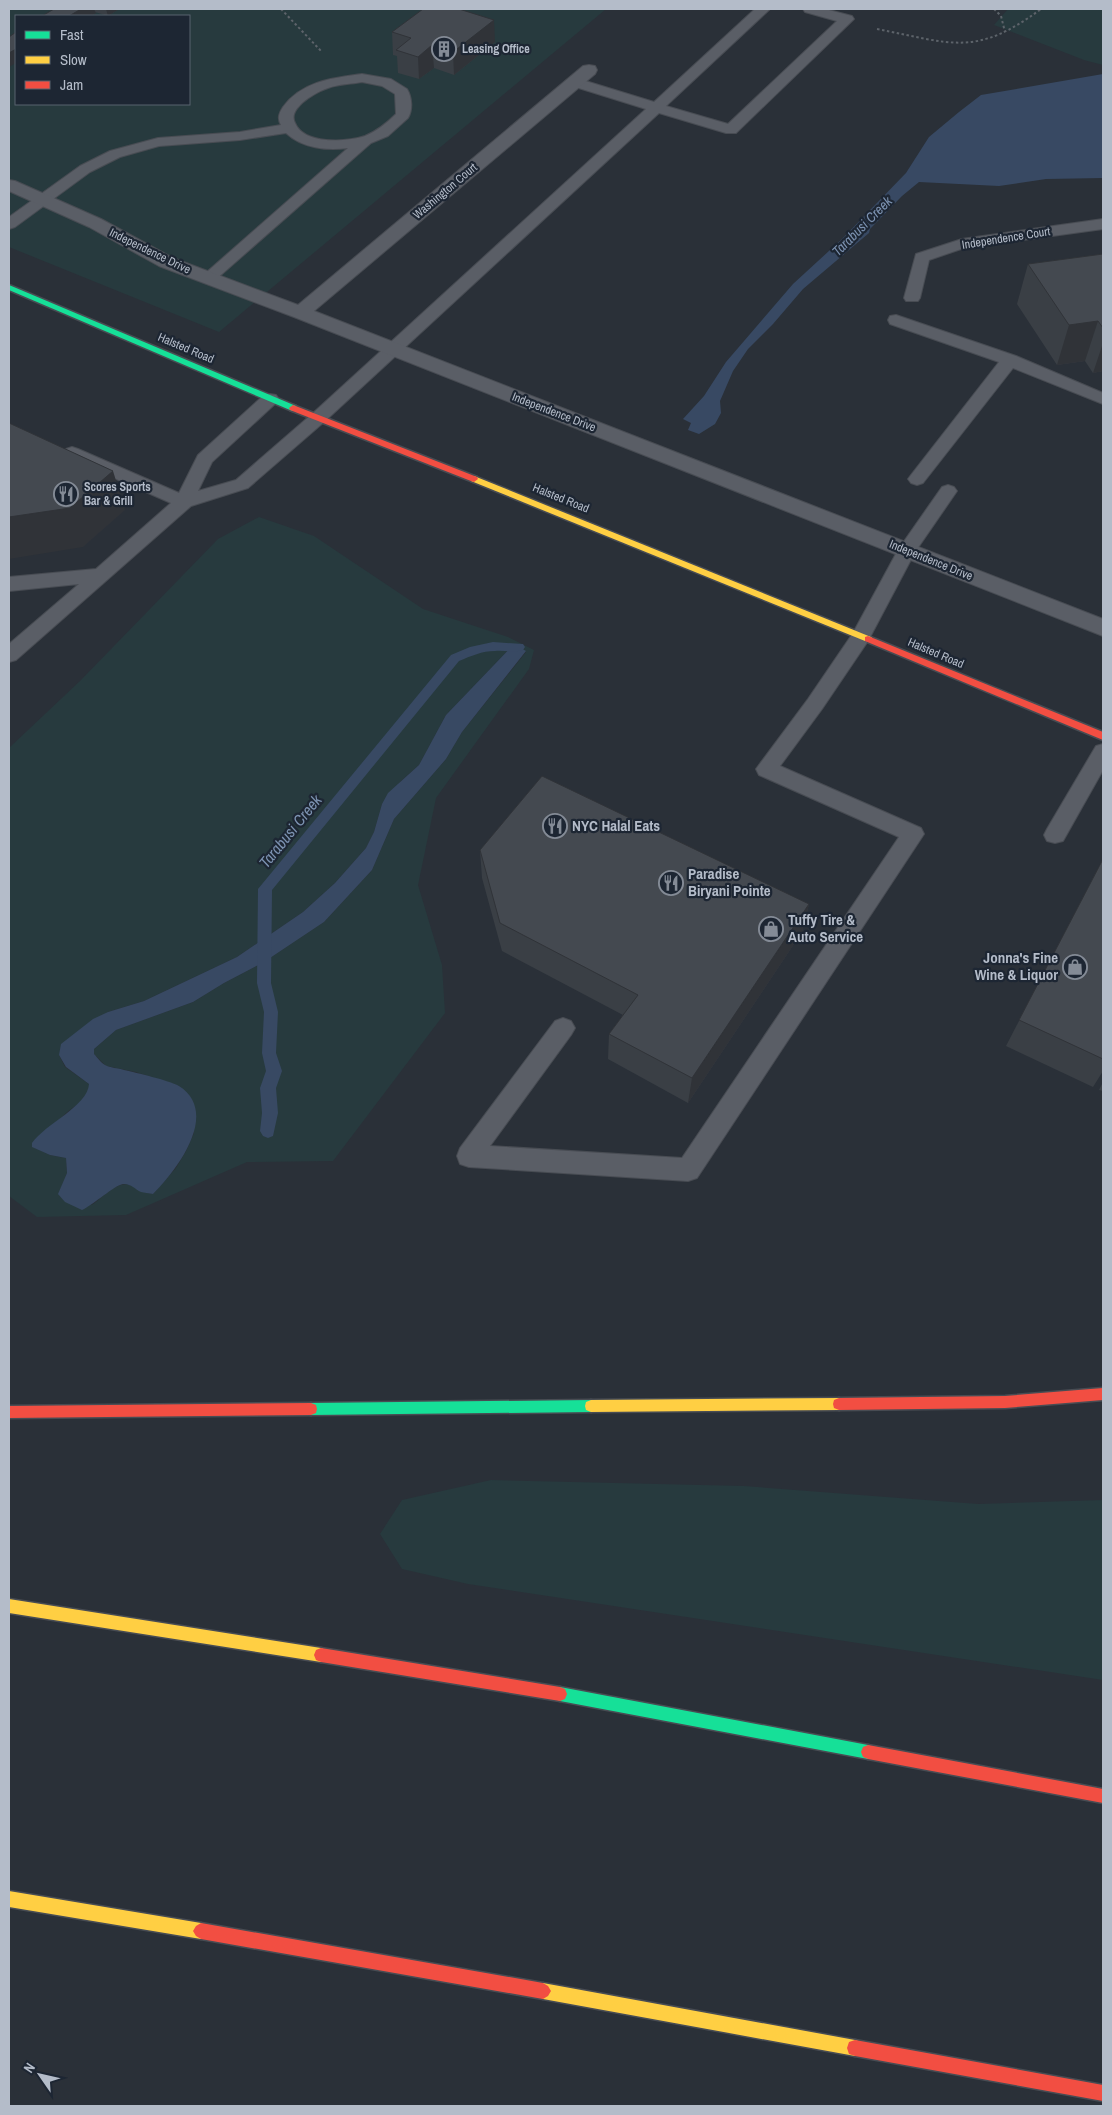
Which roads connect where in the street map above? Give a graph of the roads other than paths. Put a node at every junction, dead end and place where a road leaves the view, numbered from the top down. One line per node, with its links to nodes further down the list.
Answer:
1 (763, 9): 5 (lane)
2 (810, 9): 5 (lane)
3 (589, 70): 4 (street, Washington Court)
4 (574, 82): 5 (lane); 15 (street, Washington Court)
5 (656, 107): 17 (lane)
6 (289, 128): 7 (lane); 7 (lane); 9 (lane)
7 (365, 141): 12 (lane)
8 (9, 185): 9 (street, Independence Drive)
9 (44, 199): 10 (lane); 12 (street, Independence Drive)
10 (9, 224)
11 (1103, 224): 14 (lane, Independence Court)
12 (208, 278): 15 (street, Independence Drive)
13 (9, 287): 20 (main road, Halsted Road)
14 (912, 298)
15 (301, 313): 17 (street, Independence Drive)
16 (896, 320): 18 (lane)
17 (393, 349): 21 (lane); 26 (street, Independence Drive)
18 (1010, 360): 19 (lane); 23 (lane)
19 (1103, 398)
20 (270, 399): 21 (main road, Halsted Road); 25 (lane)
21 (318, 418): 25 (lane); 30 (main road, Halsted Road)
22 (52, 444): 25 (lane)
23 (917, 479)
24 (948, 491): 26 (lane)
25 (184, 502): 27 (lane)
26 (907, 550): 29 (street, Independence Drive); 30 (lane)
27 (101, 575): 28 (lane); 31 (lane)
28 (9, 584)
29 (1103, 628)
30 (861, 636): 32 (main road, Halsted Road); 35 (lane)
31 (9, 655)
32 (1103, 736)
33 (1103, 752): 34 (lane)
34 (1055, 836)
35 (563, 1028)
36 (1103, 1394): 37 (main road)
37 (9, 1412)
38 (9, 1606): 39 (main road)
39 (1103, 1796)
40 (9, 1899): 41 (main road)
41 (1103, 2093)

